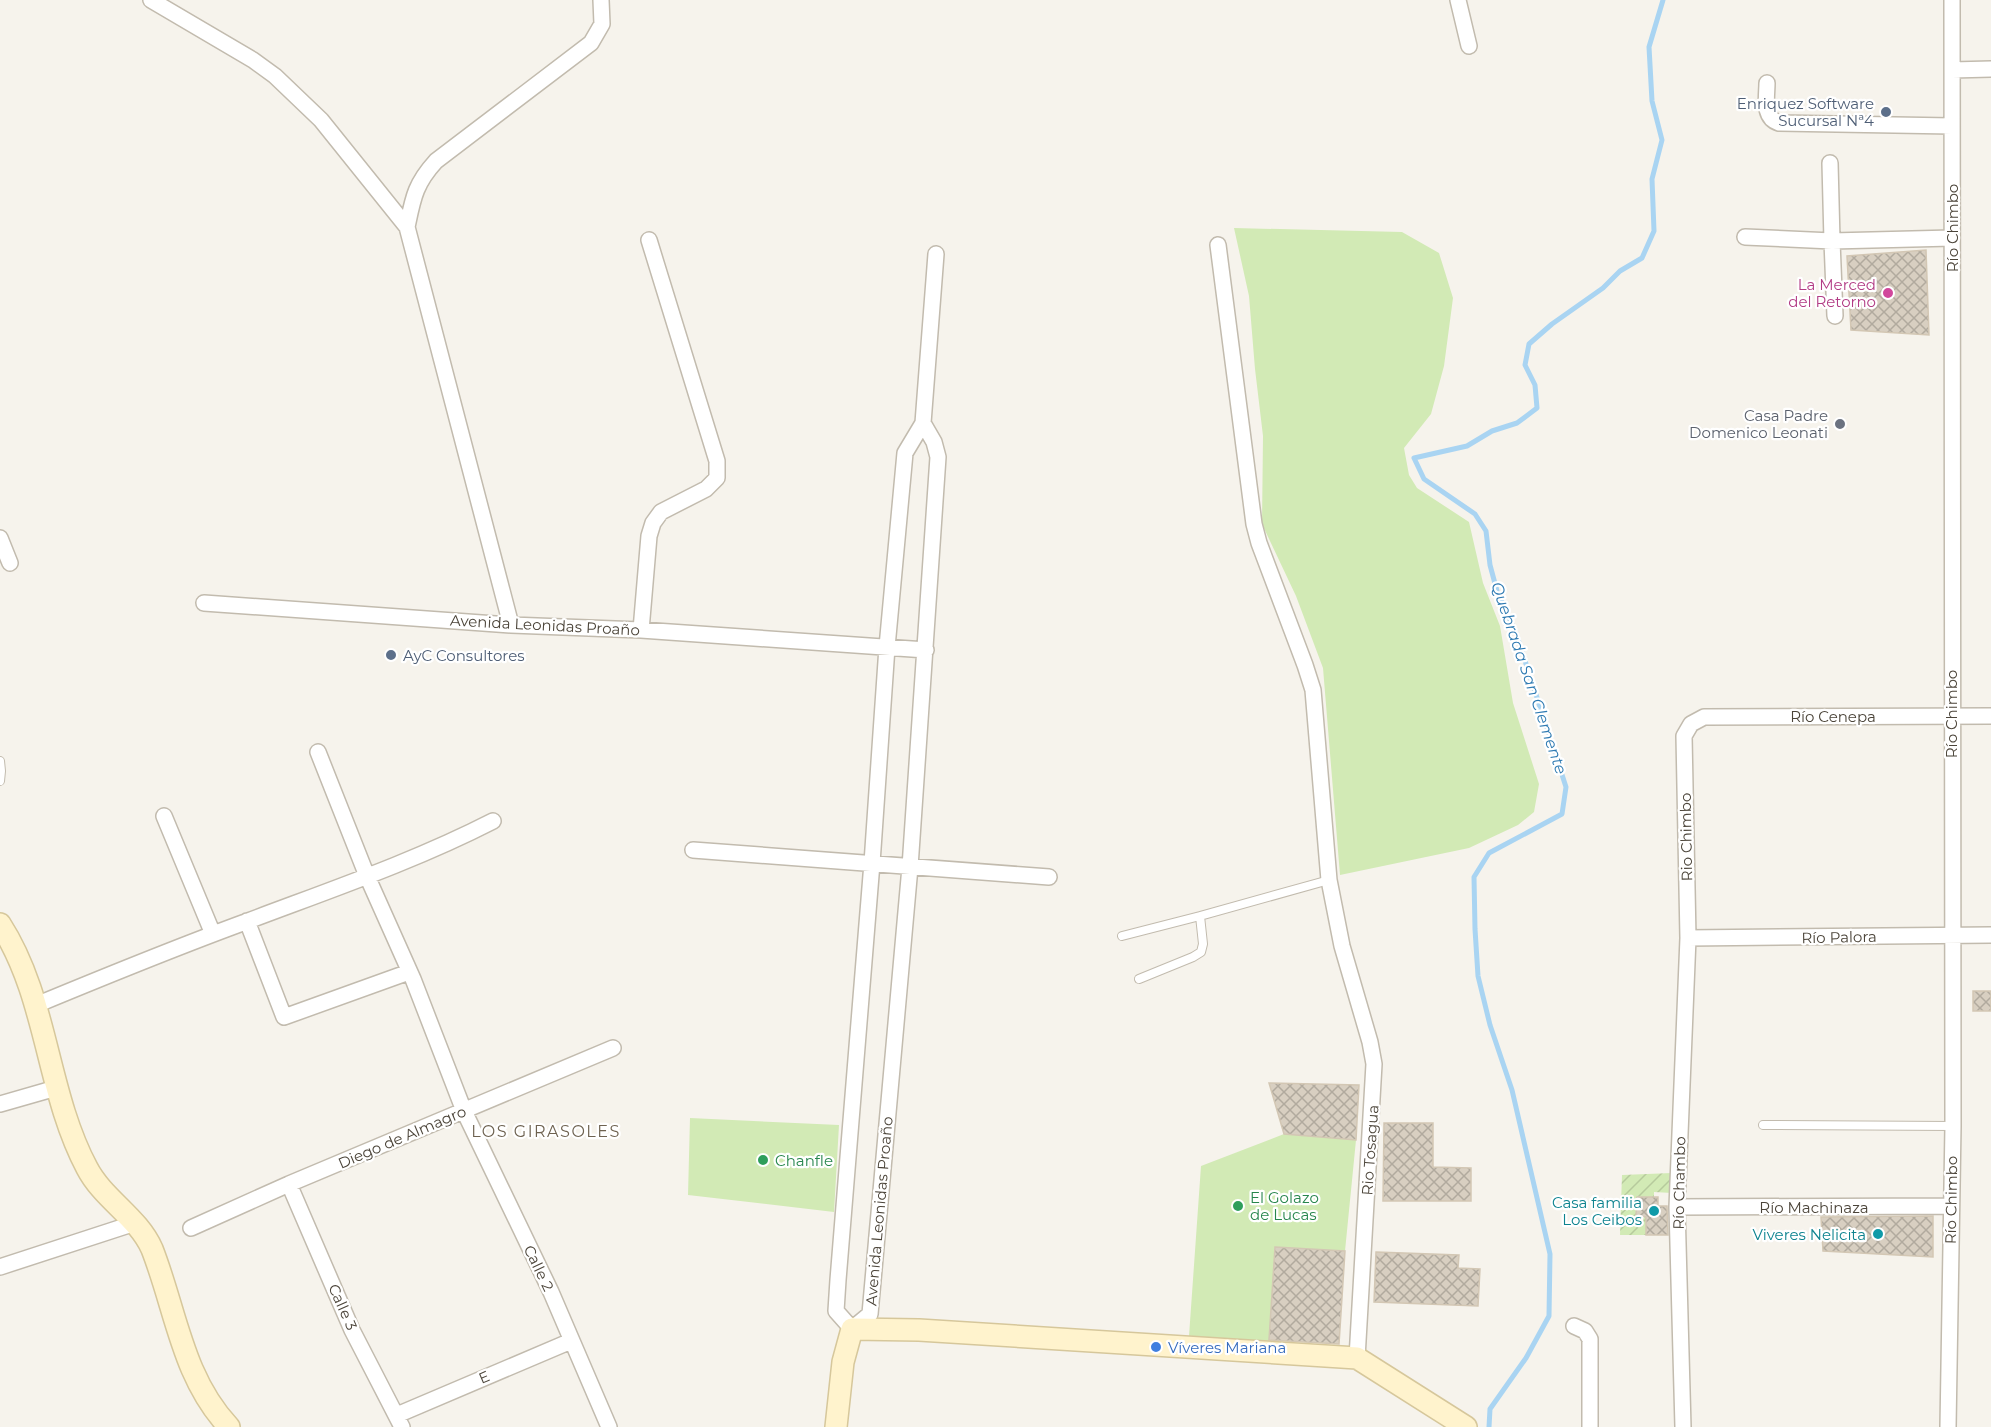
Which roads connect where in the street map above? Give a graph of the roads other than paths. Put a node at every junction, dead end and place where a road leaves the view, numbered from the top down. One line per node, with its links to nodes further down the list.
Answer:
1 (151, 0): 11 (street)
2 (601, 0): 11 (street)
3 (1458, 0): 5 (street)
4 (1952, 0): 6 (street, Río Chimbo)
5 (1469, 46)
6 (1952, 69): 7 (street); 9 (street, Río Chimbo)
7 (1991, 69)
8 (1767, 82): 9 (street)
9 (1952, 126): 13 (street, Río Chimbo)
10 (1830, 163): 15 (street)
11 (407, 227): 23 (street)
12 (1745, 237): 15 (street)
13 (1952, 238): 15 (street); 27 (street, Río Chimbo)
14 (649, 240): 24 (street)
15 (1832, 241): 18 (street)
16 (1218, 244): 40 (street, Rio Tosagua)
17 (936, 254): 19 (street)
18 (1835, 316)
19 (923, 423): 25 (street); 26 (street)
20 (0, 538): 21 (street)
21 (10, 563)
22 (204, 603): 23 (street, Avenida Leonidas Proaño)
23 (511, 625): 24 (street, Avenida Leonidas Proaño)
24 (641, 630): 25 (street, Avenida Leonidas Proaño)
25 (887, 647): 26 (street, Avenida Leonidas Proaño); 36 (street)
26 (926, 650): 37 (street, Avenida Leonidas Proaño)
27 (1951, 716): 28 (street, Río Cenepa); 29 (street, Río Cenepa); 47 (street, Río Chimbo)
28 (1991, 716)
29 (1684, 736): 48 (street, Rio Chimbo)
30 (318, 752): 38 (street, Calle 2)
31 (0, 760): 32 (lane)
32 (0, 781)
33 (164, 816): 44 (street)
34 (493, 821): 38 (street)
35 (693, 850): 36 (street)
36 (872, 863): 37 (street); 65 (street)
37 (910, 867): 39 (street); 65 (street, Avenida Leonidas Proaño)
38 (367, 876): 42 (street); 49 (street, Calle 2)
39 (1049, 877)
40 (1329, 880): 41 (lane); 67 (street, Rio Tosagua)
41 (1200, 916): 46 (lane); 50 (lane)
42 (247, 921): 44 (street); 49 (street)
43 (0, 924): 51 (main road)
44 (213, 934): 51 (street)
45 (1991, 935): 47 (street, Río Palora)
46 (1122, 936)
47 (1952, 936): 48 (street, Río Palora); 57 (street, Río Chimbo)
48 (1688, 938): 60 (street, Río Chambo)
49 (409, 972): 55 (street, Calle 2)
50 (1138, 979)
51 (36, 1005): 53 (main road)
52 (613, 1048): 55 (street, Diego de Almagro)
53 (56, 1088): 54 (street); 61 (main road)
54 (0, 1104)
55 (464, 1111): 58 (street, Diego de Almagro); 66 (street, Calle 2)
56 (1763, 1125): 57 (lane)
57 (1953, 1126): 59 (street, Río Chimbo)
58 (289, 1185): 62 (street, Diego de Almagro); 68 (street, Calle 3)
59 (1952, 1206): 60 (street, Río Machinaza); 75 (street, Río Chimbo)
60 (1677, 1207): 74 (street, Río Chambo)
61 (135, 1223): 63 (street); 69 (main road)
62 (192, 1228)
63 (0, 1267)
64 (1574, 1326): 73 (street)
65 (852, 1329): 67 (main road); 71 (main road)
66 (571, 1341): 68 (street, E); 70 (street, Calle 2)
67 (1357, 1358): 72 (main road)
68 (400, 1421)
69 (229, 1427)
70 (609, 1427)
71 (836, 1427)
72 (1466, 1427)
73 (1590, 1427)
74 (1683, 1427)
75 (1948, 1427)

